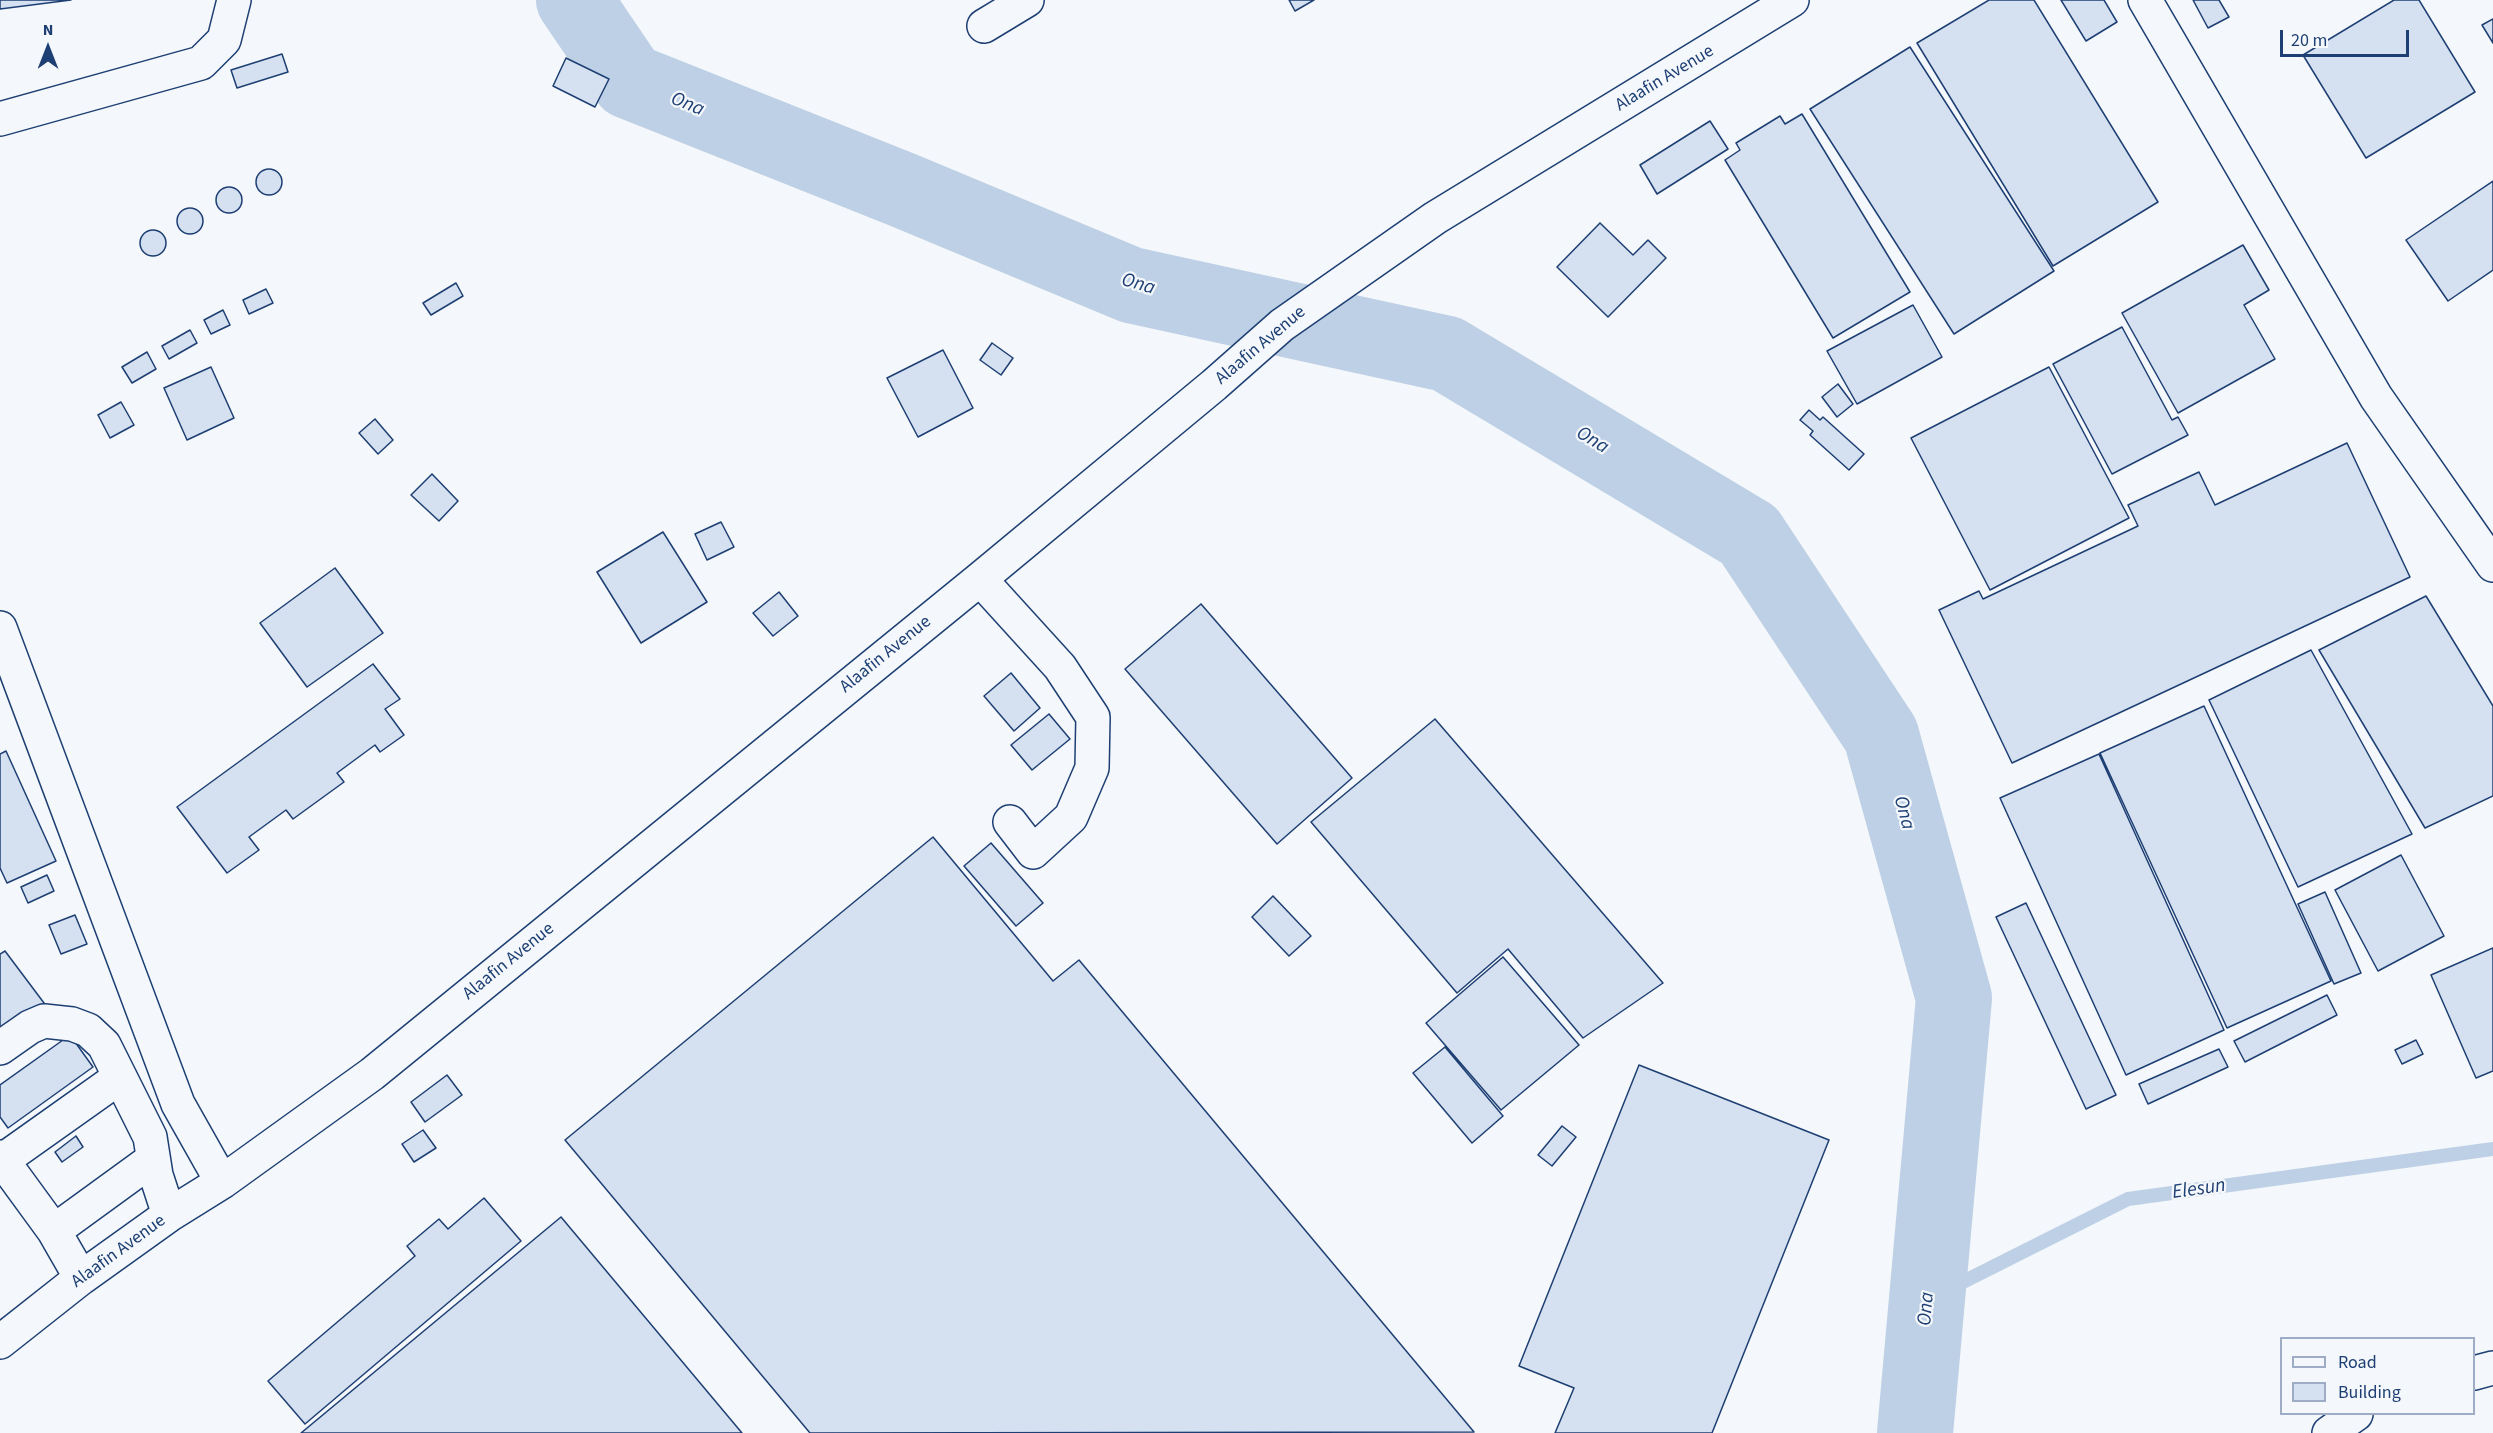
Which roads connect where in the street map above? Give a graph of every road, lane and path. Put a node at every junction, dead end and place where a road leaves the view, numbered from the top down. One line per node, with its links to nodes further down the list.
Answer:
1 (234, 0): 7 (street)
2 (1027, 0): 6 (street)
3 (1792, 0): 5 (street, Alaafin Avenue)
4 (2145, 0): 8 (street)
5 (1759, 9): 9 (street, Alaafin Avenue)
6 (984, 26)
7 (0, 119)
8 (2493, 565)
9 (980, 579): 11 (street); 16 (street, Alaafin Avenue)
10 (0, 628): 16 (street)
11 (1010, 822)
12 (0, 1048): 13 (street)
13 (120, 1077): 14 (street); 15 (street)
14 (1, 1159): 18 (street)
15 (153, 1159): 17 (street); 18 (street)
16 (222, 1182): 17 (street, Alaafin Avenue)
17 (169, 1215): 19 (street, Alaafin Avenue)
18 (54, 1231): 19 (street)
19 (81, 1278): 20 (street, Alaafin Avenue)
20 (0, 1342)
21 (2493, 1368): 22 (street)
22 (2475, 1373)
23 (2353, 1415): 24 (street)
24 (2329, 1433)

